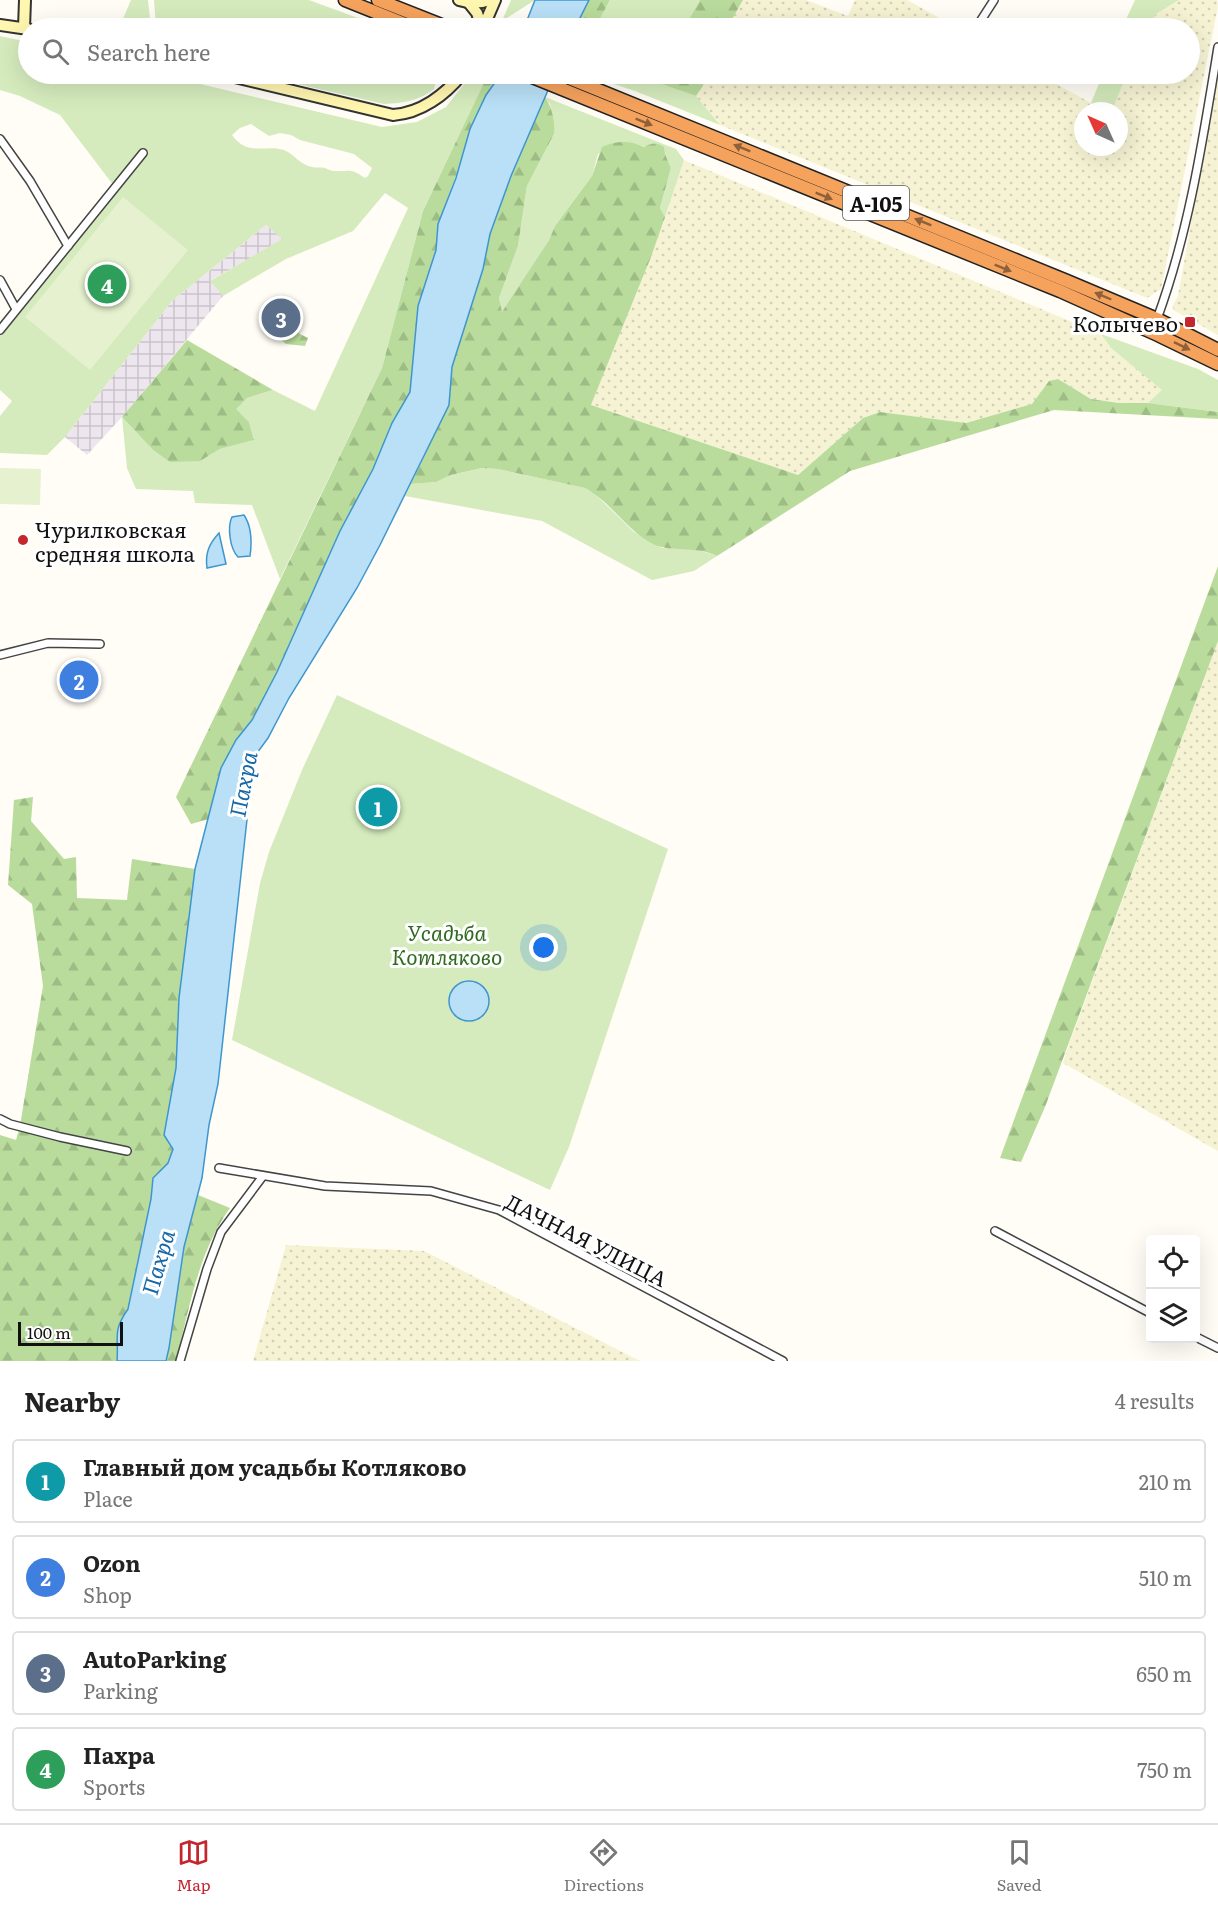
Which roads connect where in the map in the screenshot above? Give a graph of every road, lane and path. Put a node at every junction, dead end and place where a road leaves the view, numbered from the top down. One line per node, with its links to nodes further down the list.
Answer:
1 (25, 0): 8 (street)
2 (345, 0): 9 (highway)
3 (378, 0): 10 (highway)
4 (489, 0): 7 (street)
5 (495, 0): 12 (street)
6 (994, 0): 13 (street)
7 (464, 2): 11 (street)
8 (26, 18)
9 (390, 18)
10 (424, 18)
11 (479, 18)
12 (487, 18)
13 (982, 18)
14 (0, 25): 15 (street)
15 (18, 27)
16 (1218, 47): 27 (street)
17 (263, 84): 18 (street)
18 (453, 84)
19 (558, 84): 21 (highway, А-105)
20 (576, 84): 21 (highway, А-105)
21 (592, 94): 27 (highway, А-105, one-way to 21); 30 (highway, А-105, one-way to 30)
22 (0, 139): 24 (street)
23 (143, 153): 24 (street)
24 (68, 246): 26 (street)
25 (0, 280): 26 (street)
26 (16, 309): 28 (street)
27 (1156, 319): 29 (highway, А-105)
28 (0, 330)
29 (1218, 350)
30 (1218, 364)
31 (100, 644): 32 (street)
32 (0, 655)
33 (0, 1119): 34 (street)
34 (128, 1151)
35 (219, 1168): 36 (street, ДАЧНАЯ УЛИЦА)
36 (263, 1176): 41 (street); 42 (street, ДАЧНАЯ УЛИЦА)
37 (995, 1230): 38 (street)
38 (1146, 1311)
39 (1200, 1339): 40 (street)
40 (1218, 1348)
41 (180, 1361)
42 (783, 1361)

